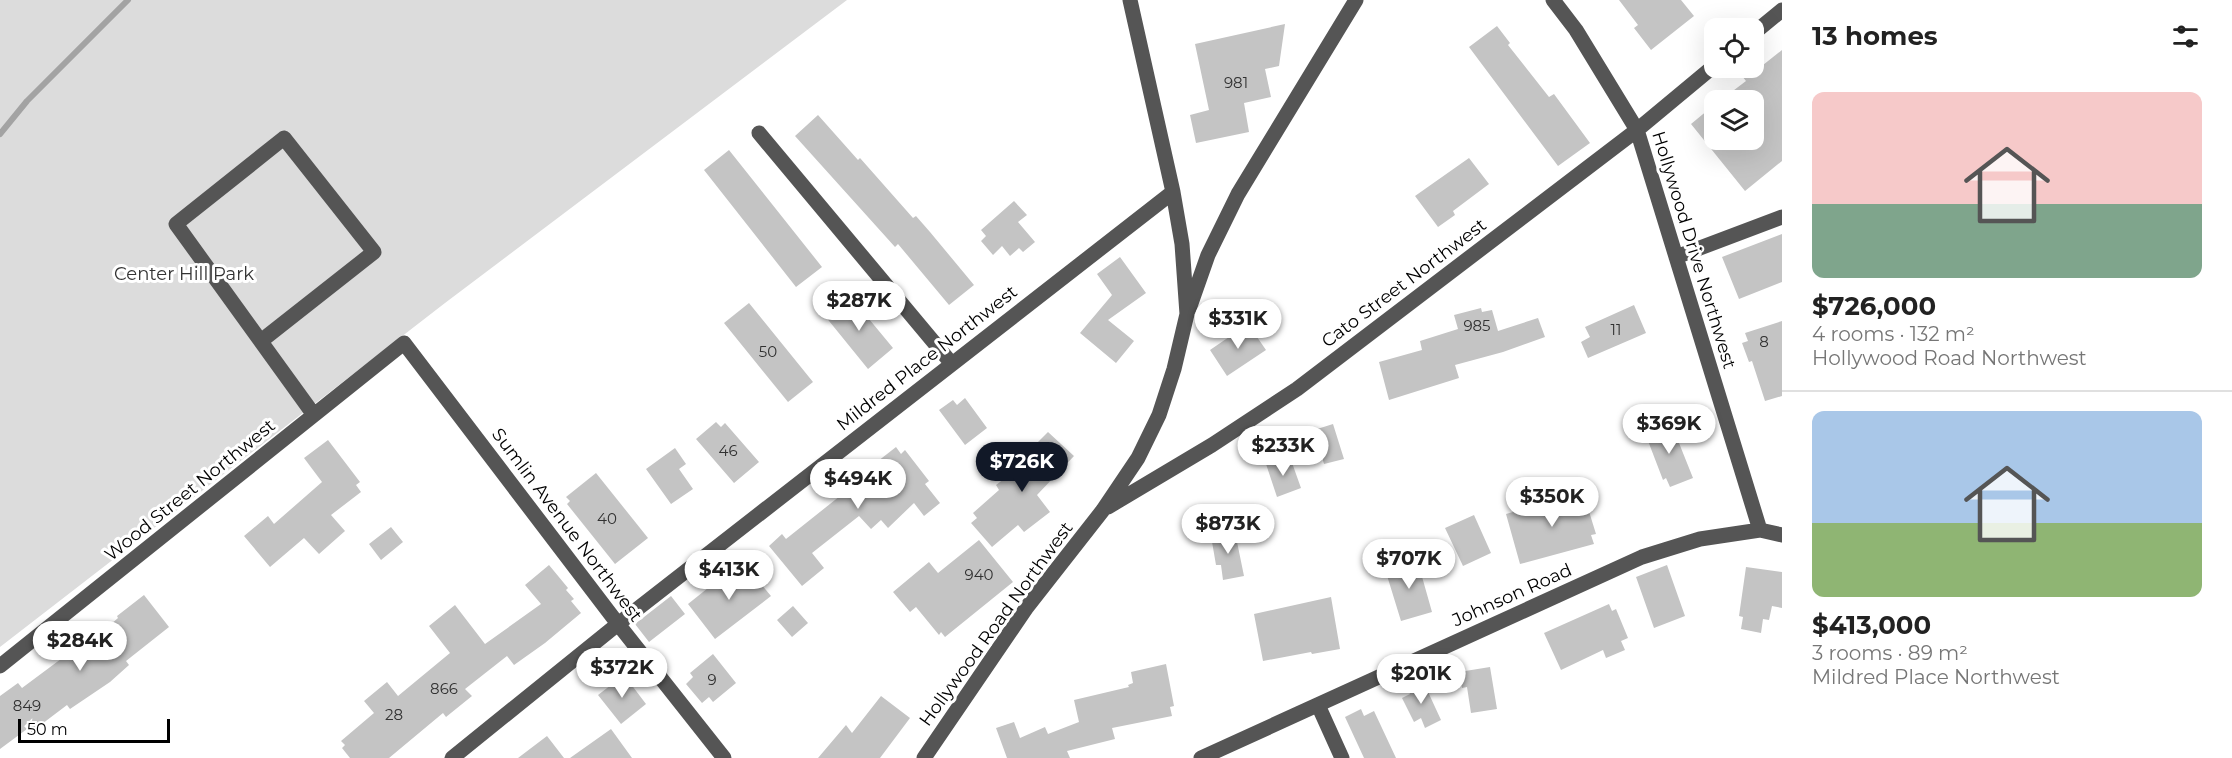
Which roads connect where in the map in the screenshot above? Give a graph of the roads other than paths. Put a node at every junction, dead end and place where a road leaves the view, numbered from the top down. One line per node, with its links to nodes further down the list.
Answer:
1 (1130, 0): 9 (street, Hollywood Road Northwest)
2 (1356, 0): 12 (street)
3 (1553, 0): 7 (street, Hollywood Drive Northwest)
4 (1782, 10): 5 (street)
5 (1764, 25)
6 (1704, 74): 7 (street, Cato Street Northwest)
7 (1637, 130): 11 (street, Hollywood Drive Northwest); 17 (street, Cato Street Northwest)
8 (759, 133): 15 (street)
9 (1173, 192): 12 (street, Hollywood Road Northwest); 15 (street, Mildred Place Northwest)
10 (1782, 217): 11 (street)
11 (1676, 257): 18 (street, Hollywood Drive Northwest)
12 (1187, 314): 17 (street, Hollywood Road Northwest)
13 (261, 341): 13 (street); 16 (street)
14 (404, 344): 16 (street, Wood Street Northwest); 20 (street, Sumlin Avenue Northwest)
15 (952, 364): 20 (street, Mildred Place Northwest)
16 (314, 415): 21 (street, Wood Street Northwest)
17 (1102, 510): 25 (street, Hollywood Road Northwest)
18 (1760, 530): 19 (street, Johnson Road); 22 (street, Johnson Road)
19 (1782, 535)
20 (618, 624): 23 (street, Mildred Place Northwest); 24 (street, Sumlin Avenue Northwest)
21 (0, 666)
22 (1318, 705): 26 (street, Johnson Road); 27 (street)
23 (452, 758)
24 (724, 758)
25 (924, 758)
26 (1201, 758)
27 (1342, 758)

